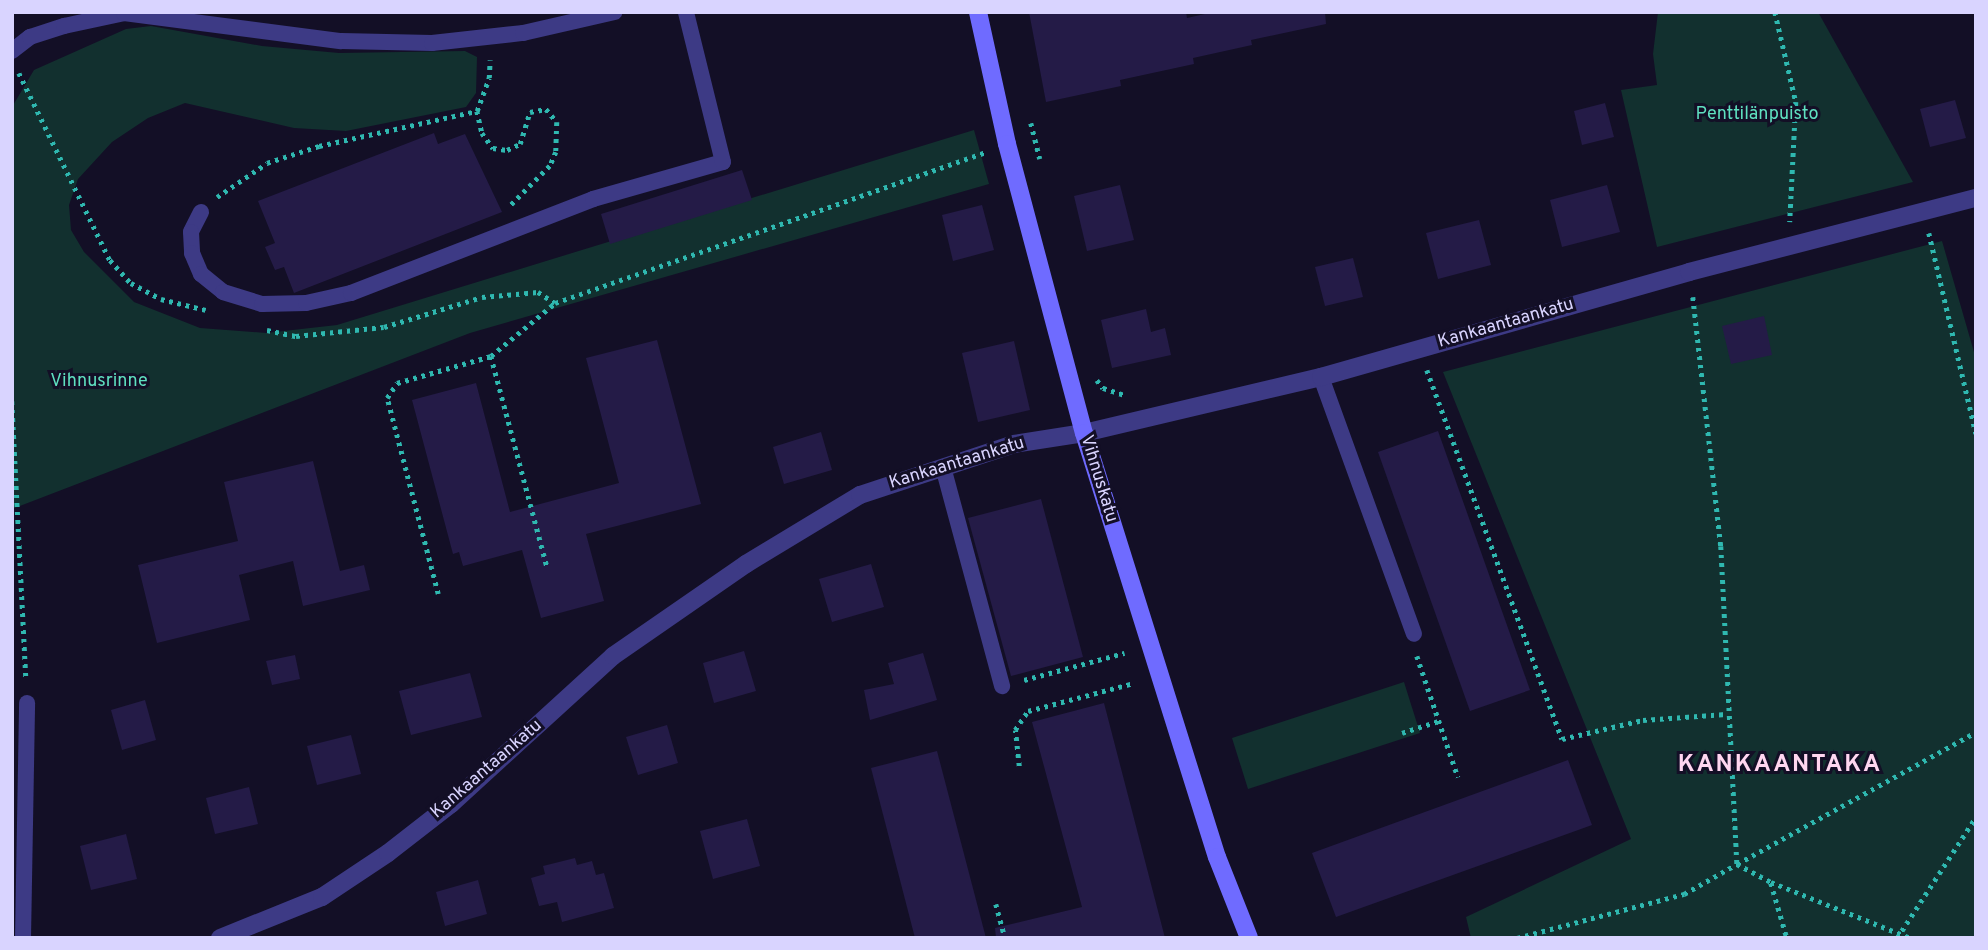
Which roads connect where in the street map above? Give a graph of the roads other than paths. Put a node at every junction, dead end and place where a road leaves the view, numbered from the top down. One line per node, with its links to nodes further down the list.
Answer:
1 (615, 12): 4 (lane)
2 (686, 12): 6 (lane)
3 (978, 12): 8 (street, Vihnuskatu)
4 (12, 51)
5 (1976, 198): 7 (street, Kankaantaankatu)
6 (201, 212)
7 (1321, 377): 8 (street, Kankaantaankatu); 10 (lane)
8 (1084, 433): 9 (street, Kankaantaankatu); 15 (street, Vihnuskatu)
9 (943, 467): 11 (lane); 14 (street, Kankaantaankatu)
10 (1414, 634)
11 (1002, 686)
12 (27, 703): 13 (lane)
13 (23, 938)
14 (220, 938)
15 (1249, 938)

